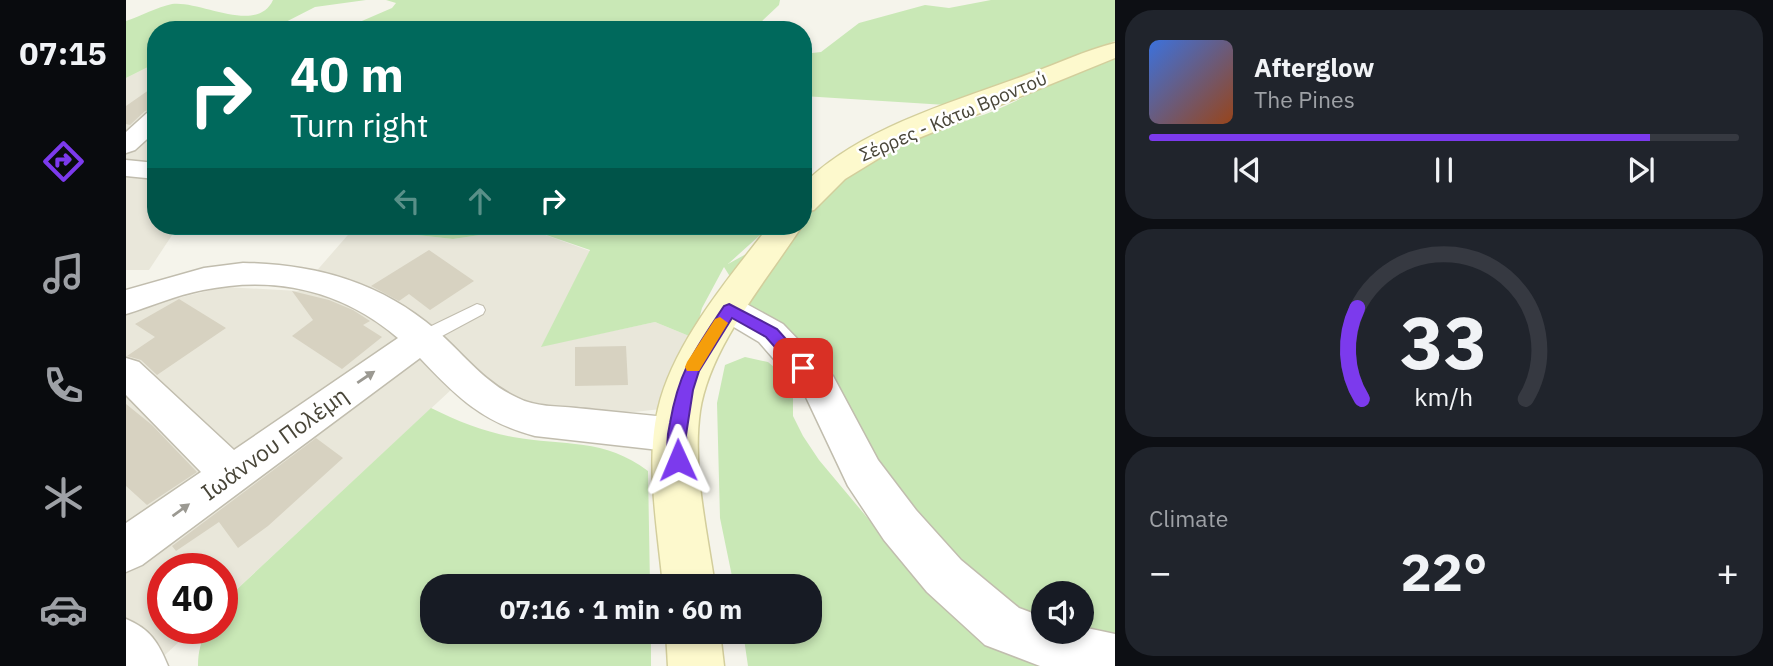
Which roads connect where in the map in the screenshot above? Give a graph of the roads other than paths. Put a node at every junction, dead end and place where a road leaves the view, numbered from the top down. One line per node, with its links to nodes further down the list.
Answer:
1 (1115, 50): 6 (street, Σέρρες - Κάτω Βροντού)
2 (147, 126): 3 (street)
3 (126, 145)
4 (126, 168): 5 (street)
5 (147, 170)
6 (812, 188)
7 (780, 235): 10 (street)
8 (143, 286): 9 (street); 12 (street)
9 (126, 302)
10 (729, 309): 14 (street); 20 (street)
11 (477, 310): 12 (lane)
12 (423, 338): 14 (street); 15 (street, Ιωάννου Πολέμη, one-way to 12)
13 (126, 372): 15 (street)
14 (677, 435): 17 (street)
15 (231, 474): 16 (street, Ιωάννου Πολέμη, one-way to 15)
16 (126, 550)
17 (688, 574)
18 (126, 644): 21 (street)
19 (694, 644): 22 (street)
20 (1115, 660)
21 (142, 666)
22 (696, 666)

